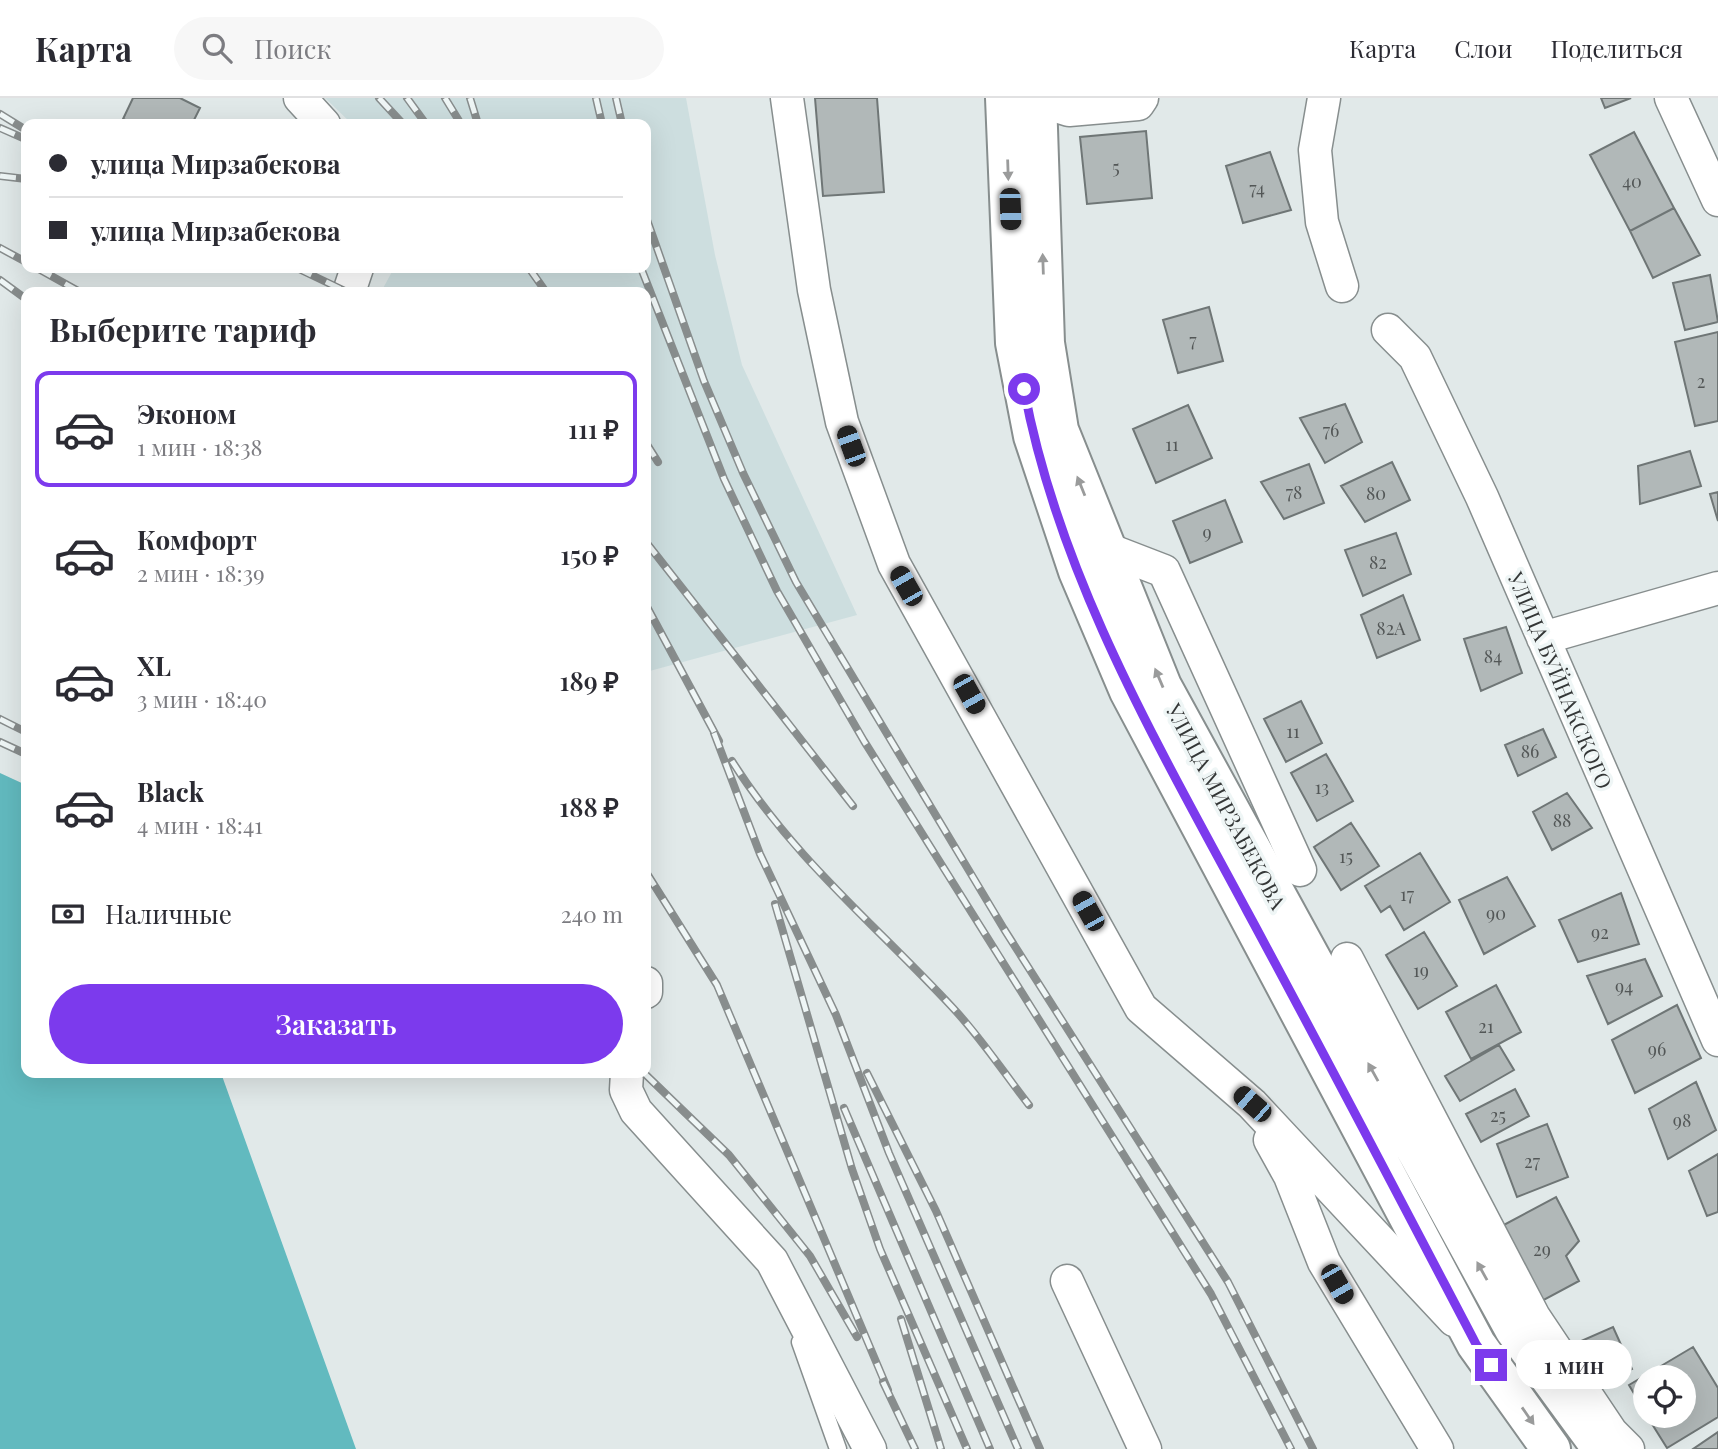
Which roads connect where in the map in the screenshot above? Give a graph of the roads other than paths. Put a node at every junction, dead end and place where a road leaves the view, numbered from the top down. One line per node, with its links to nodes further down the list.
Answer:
1 (300, 98): 7 (street)
2 (786, 98): 18 (street)
3 (1142, 98): 6 (street)
4 (1324, 98): 9 (street)
5 (1671, 98): 8 (street)
6 (1026, 99): 11 (main road, УЛИЦА МИРЗАБЕКОВА, one-way to 6); 21 (main road, УЛИЦА МИРЗАБЕКОВА, one-way to 21)
7 (319, 119)
8 (1718, 200)
9 (1342, 286)
10 (1388, 330): 13 (street, УЛИЦА БУЙНАКСКОГО)
11 (1107, 549): 14 (street); 27 (main road, УЛИЦА МИРЗАБЕКОВА, one-way to 11)
12 (1718, 588): 13 (street)
13 (1543, 638): 16 (street, УЛИЦА БУЙНАКСКОГО)
14 (1300, 870)
15 (1347, 959): 28 (street)
16 (1718, 1040)
17 (627, 1078): 19 (street)
18 (1252, 1104): 21 (street); 25 (street)
19 (772, 1261): 22 (lane); 23 (street)
20 (1067, 1281): 24 (street)
21 (1476, 1344): 26 (main road, УЛИЦА МИРЗАБЕКОВА, one-way to 26)
22 (838, 1449)
23 (870, 1449)
24 (1145, 1449)
25 (1437, 1449)
26 (1551, 1449)
27 (1602, 1449)
28 (1628, 1449)

